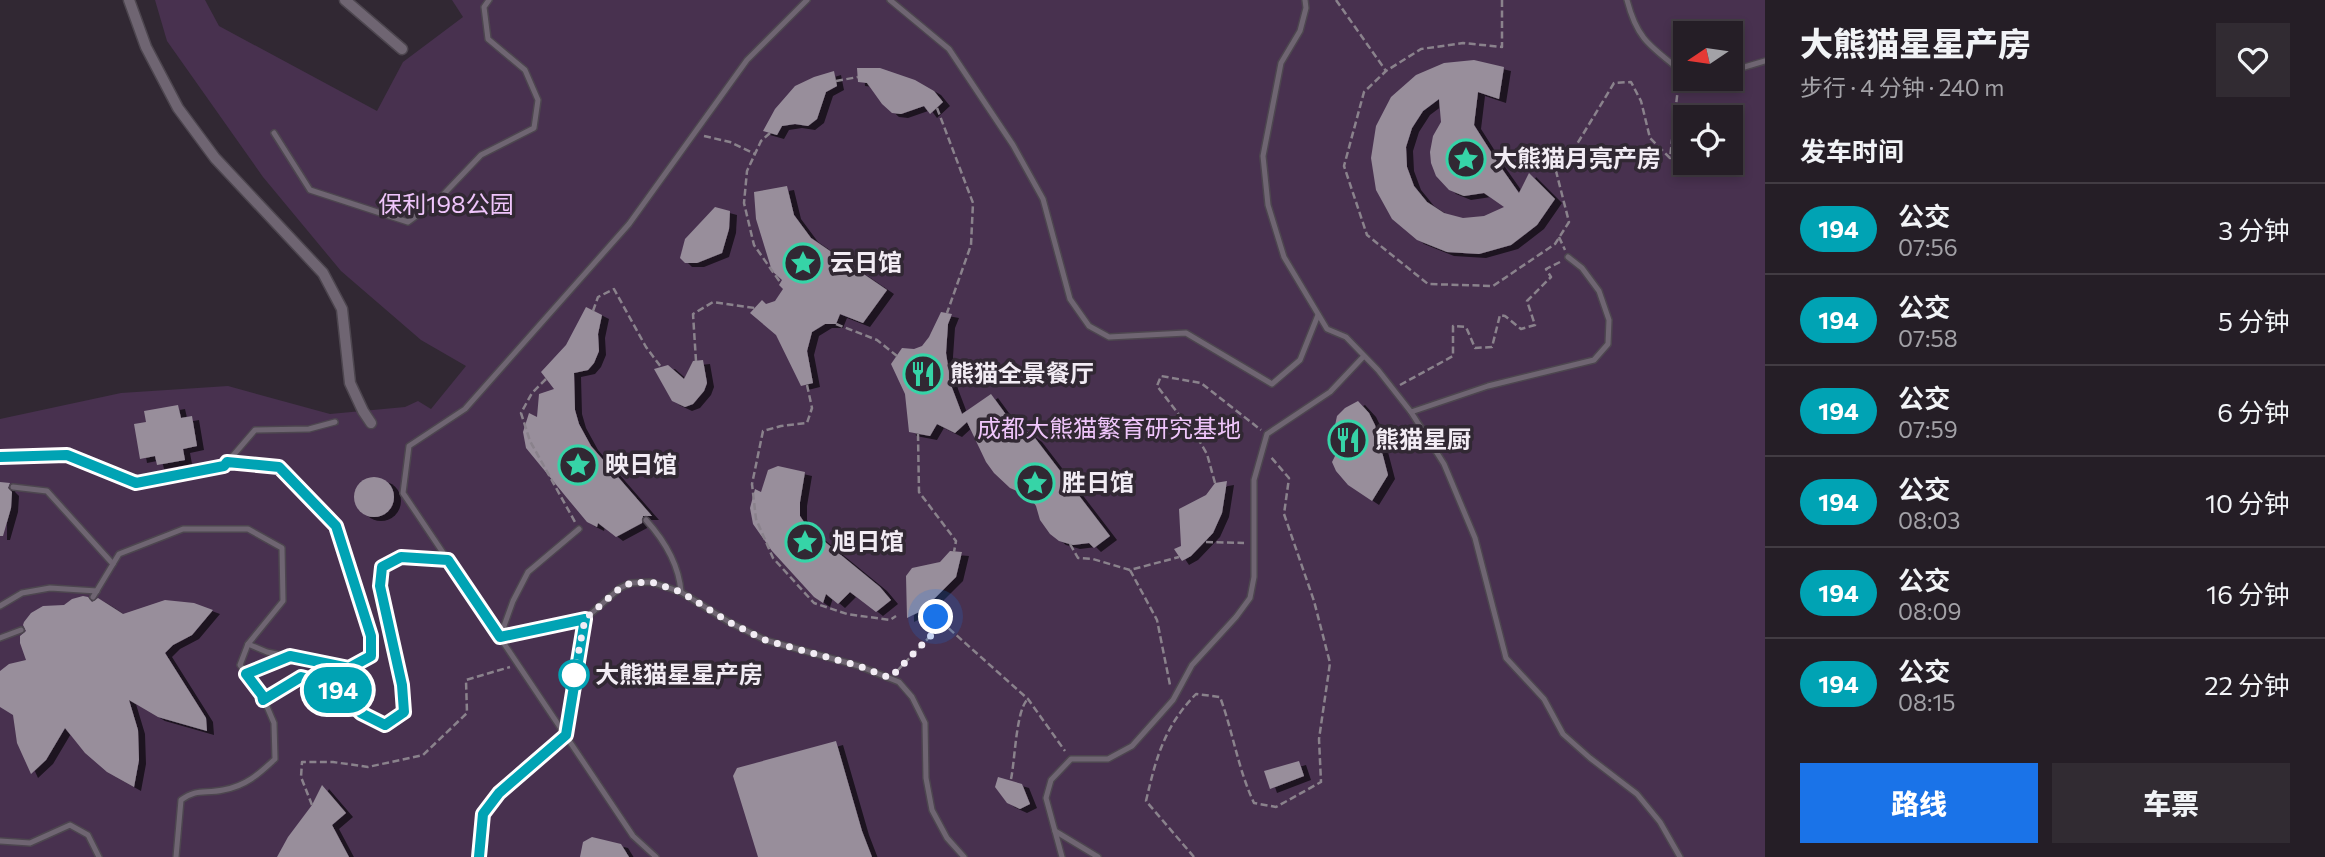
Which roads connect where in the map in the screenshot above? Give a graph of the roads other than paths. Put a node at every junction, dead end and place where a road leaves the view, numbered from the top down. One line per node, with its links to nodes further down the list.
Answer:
1 (129, 0): 18 (street)
2 (345, 0): 8 (street)
3 (489, 0): 12 (lane)
4 (807, 0): 24 (lane)
5 (890, 0): 14 (lane)
6 (1305, 0): 14 (lane)
7 (1627, 0): 10 (lane)
8 (401, 49)
9 (1765, 61): 11 (lane)
10 (1673, 63)
11 (1743, 67)
12 (274, 133)
13 (1568, 257): 16 (lane)
14 (1318, 315): 15 (lane)
15 (1364, 356): 16 (lane); 39 (lane)
16 (1411, 412): 48 (lane)
17 (335, 422): 20 (lane)
18 (371, 423)
19 (0, 457): 20 (lane)
20 (227, 462): 35 (lane)
21 (13, 487): 25 (lane)
22 (646, 520): 27 (lane)
23 (579, 529): 32 (lane)
24 (448, 560): 32 (lane); 37 (lane)
25 (113, 564): 26 (lane); 34 (lane)
26 (97, 591): 28 (lane); 29 (lane)
27 (681, 592): 30 (lane); 45 (lane)
28 (93, 597)
29 (0, 606)
30 (585, 619): 32 (lane); 38 (lane)
31 (21, 630): 33 (lane)
32 (500, 637): 38 (lane)
33 (0, 638)
34 (248, 644): 35 (lane); 36 (lane)
35 (290, 656): 36 (lane)
36 (246, 674): 37 (lane)
37 (263, 700): 42 (lane)
38 (566, 735): 43 (lane); 44 (lane)
39 (1055, 831): 46 (lane); 47 (lane)
40 (0, 841): 41 (lane)
41 (99, 857)
42 (176, 857)
43 (479, 857)
44 (656, 857)
45 (964, 857)
46 (1062, 857)
47 (1098, 857)
48 (1680, 857)

